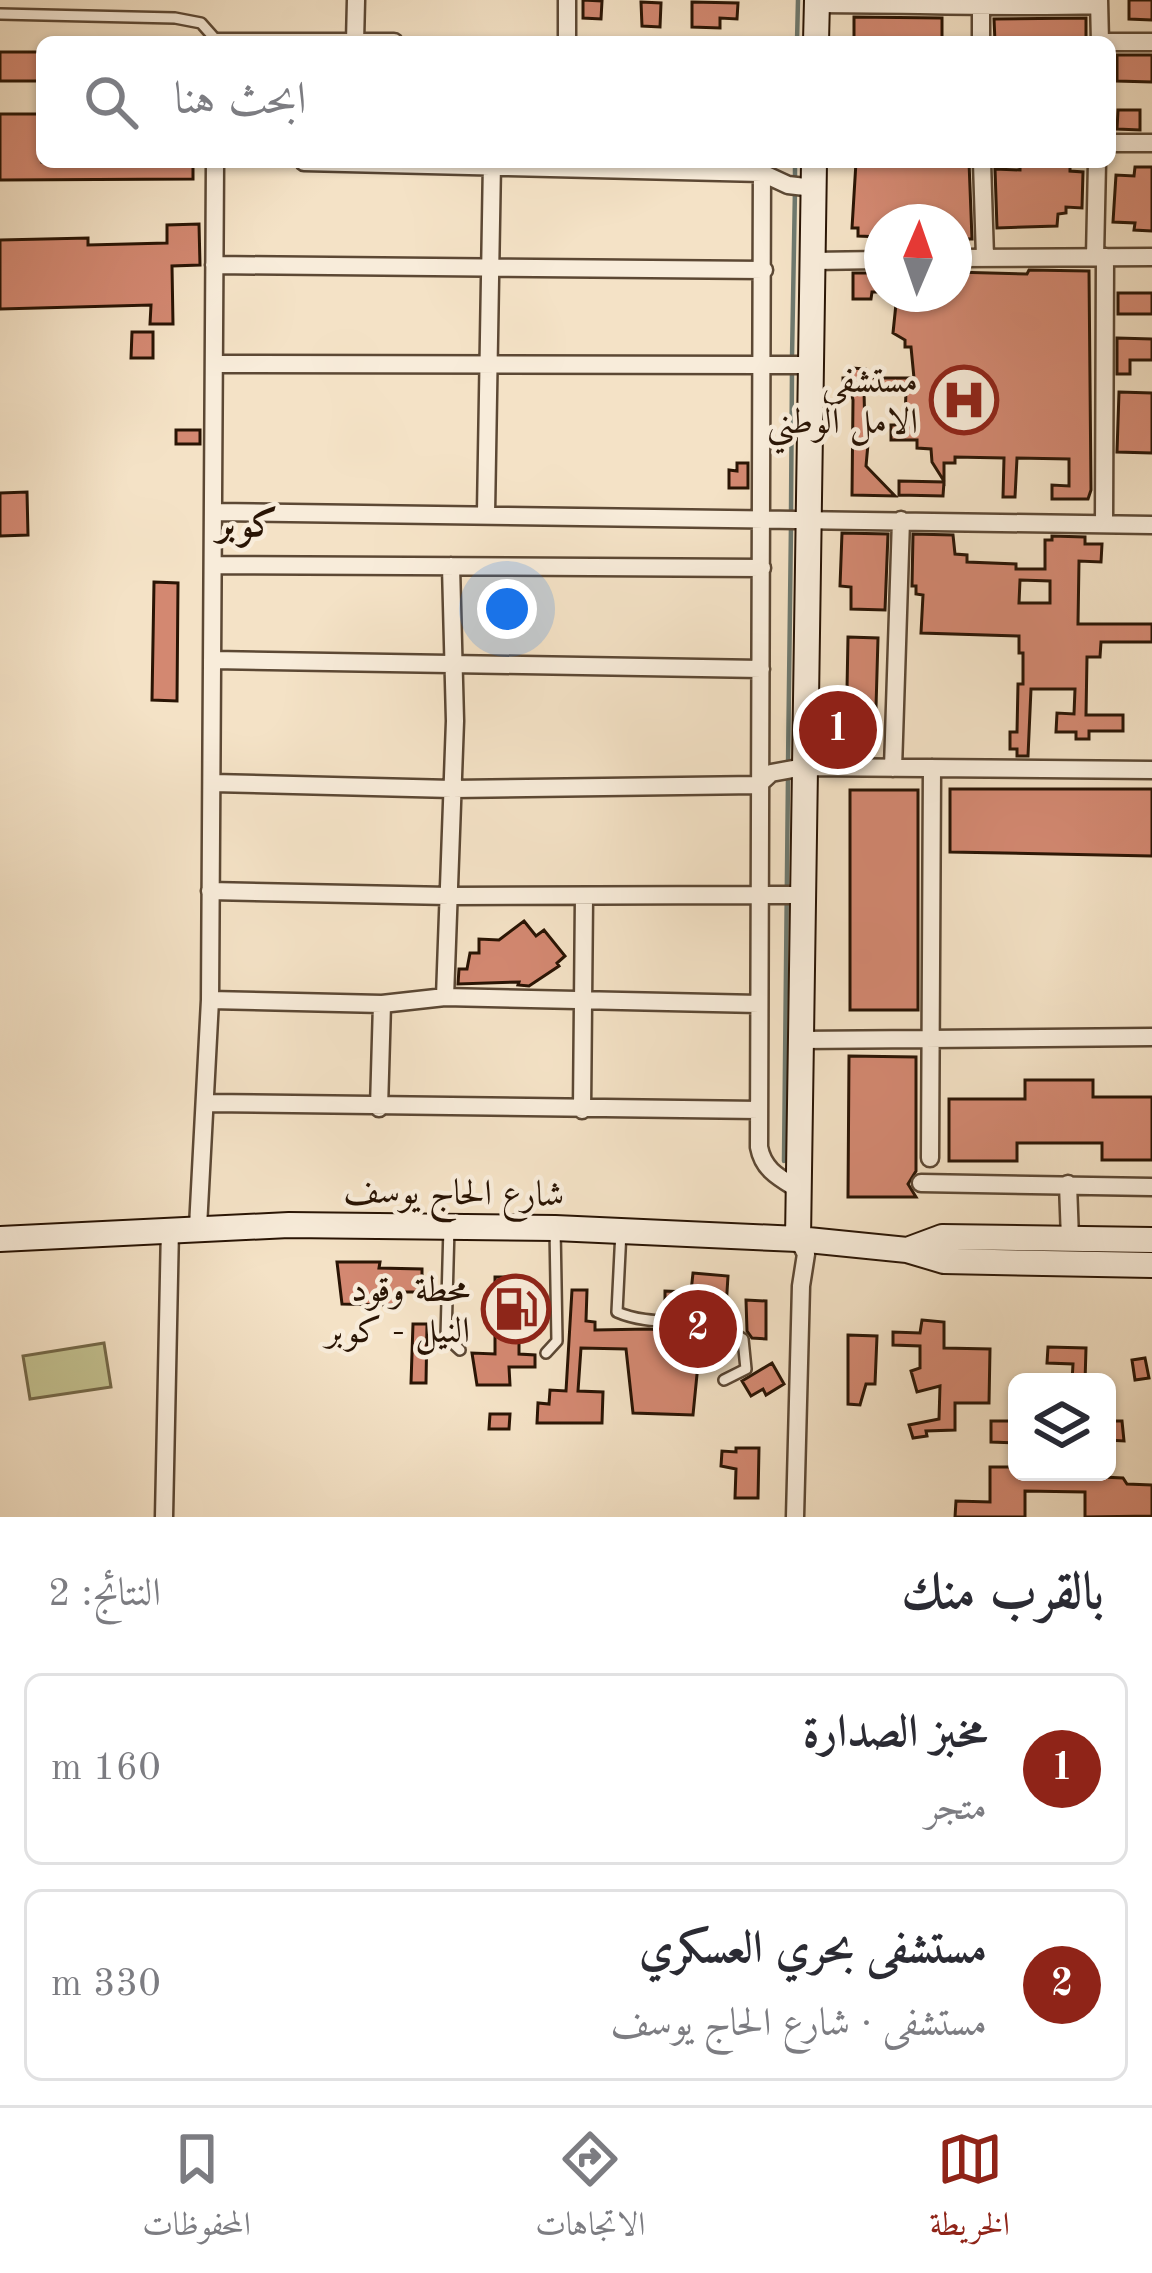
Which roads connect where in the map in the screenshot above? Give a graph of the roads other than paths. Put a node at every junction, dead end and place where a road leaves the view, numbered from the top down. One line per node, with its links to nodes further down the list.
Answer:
1 (356, 0): 9 (street)
2 (567, 0): 10 (street)
3 (817, 2): 4 (street); 11 (main road)
4 (956, 2): 6 (street)
5 (1100, 3): 6 (street); 13 (street)
6 (981, 9): 12 (street)
7 (0, 14): 8 (lane)
8 (213, 36)
9 (355, 36)
10 (567, 36)
11 (816, 36)
12 (981, 36)
13 (1100, 36)
14 (1116, 42): 15 (street)
15 (1152, 42)
16 (1116, 143): 17 (street)
17 (1152, 143)
18 (215, 168): 32 (street)
19 (492, 168): 33 (street)
20 (762, 168): 34 (street)
21 (764, 168): 25 (street)
22 (811, 168): 25 (main road)
23 (982, 168): 27 (street)
24 (1097, 168): 28 (street)
25 (801, 186): 31 (main road)
26 (972, 257): 27 (street)
27 (985, 257): 28 (street)
28 (1100, 257): 29 (street); 44 (street)
29 (1152, 257)
30 (864, 260): 31 (street)
31 (812, 261): 38 (main road)
32 (214, 265): 33 (street); 36 (street)
33 (491, 268): 34 (street); 35 (street)
34 (764, 270): 37 (street)
35 (489, 363): 36 (street); 37 (street); 40 (street)
36 (217, 364): 39 (street)
37 (763, 364): 38 (street); 41 (street)
38 (798, 365): 42 (main road)
39 (214, 512): 40 (street); 46 (street)
40 (487, 513): 41 (street)
41 (762, 518): 42 (street); 48 (street)
42 (808, 519): 43 (street); 52 (main road)
43 (901, 520): 44 (street); 53 (street)
44 (1104, 524): 45 (street)
45 (1152, 525)
46 (214, 566): 47 (street); 49 (street)
47 (451, 566): 48 (street); 50 (street)
48 (762, 568): 51 (street)
49 (213, 660): 50 (street); 56 (street)
50 (454, 667): 51 (street); 58 (street)
51 (761, 669): 57 (street)
52 (794, 768): 53 (street); 57 (street); 61 (main road)
53 (893, 768): 54 (street)
54 (932, 768): 55 (street); 70 (street)
55 (1152, 770)
56 (213, 783): 58 (street); 59 (street)
57 (758, 785): 58 (street); 60 (street)
58 (452, 789): 62 (street)
59 (210, 891): 62 (street); 65 (street)
60 (760, 895): 61 (street); 63 (street); 68 (street)
61 (792, 895): 71 (main road)
62 (448, 896): 63 (street); 64 (street)
63 (584, 897): 66 (street)
64 (445, 997): 66 (street); 67 (street)
65 (210, 1000): 67 (street); 72 (street)
66 (584, 1000): 68 (street); 74 (street)
67 (382, 1004): 73 (street)
68 (759, 1004): 75 (street)
69 (1152, 1037): 70 (street)
70 (931, 1039): 71 (street); 76 (street)
71 (799, 1040): 80 (main road)
72 (207, 1103): 73 (street); 81 (street)
73 (379, 1108): 74 (street)
74 (582, 1110): 75 (street)
75 (759, 1110): 80 (street)
76 (930, 1158)
77 (921, 1183): 78 (street)
78 (1068, 1184): 79 (street); 88 (street)
79 (1152, 1187)
80 (796, 1188): 87 (main road)
81 (198, 1227): 82 (main road, شارع الحاج يوسف); 83 (main road, شارع الحاج يوسف)
82 (449, 1227): 84 (main road, شارع الحاج يوسف); 92 (lane)
83 (170, 1228): 86 (main road, شارع الحاج يوسف); 95 (street)
84 (555, 1228): 85 (main road, شارع الحاج يوسف); 93 (lane)
85 (621, 1231): 87 (main road, شارع الحاج يوسف); 94 (lane)
86 (0, 1239)
87 (798, 1239): 90 (main road, شارع الحاج يوسف); 96 (street)
88 (1070, 1239): 89 (main road, شارع الحاج يوسف); 90 (main road, شارع الحاج يوسف)
89 (1152, 1240)
90 (908, 1250): 91 (main road, شارع الحاج يوسف)
91 (1152, 1265)
92 (460, 1350)
93 (546, 1353)
94 (724, 1380)
95 (164, 1517)
96 (795, 1517)

